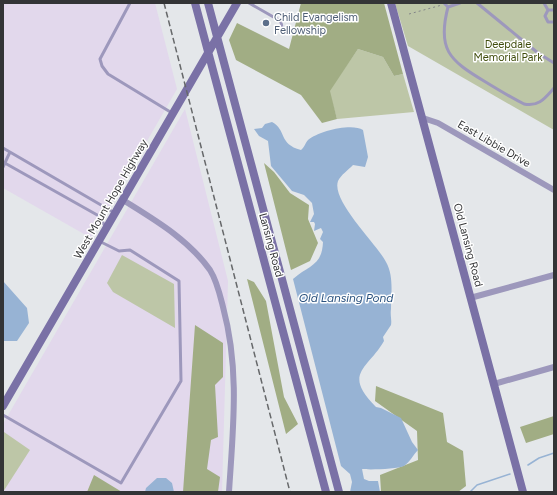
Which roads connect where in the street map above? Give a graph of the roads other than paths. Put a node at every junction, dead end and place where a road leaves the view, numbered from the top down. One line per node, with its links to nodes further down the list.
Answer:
1 (130, 3): 20 (lane)
2 (194, 3): 17 (main road, Lansing Road)
3 (208, 3): 16 (main road, Lansing Road)
4 (237, 3): 16 (main road, West Mount Hope Highway)
5 (249, 3): 15 (lane)
6 (391, 3): 21 (main road, Old Lansing Road)
7 (444, 3): 11 (lane)
8 (460, 3): 11 (lane)
9 (477, 3): 18 (lane)
10 (544, 3): 12 (lane)
11 (448, 6): 19 (lane)
12 (548, 10): 13 (lane); 14 (lane)
13 (554, 10)
14 (554, 22)
15 (282, 28)
16 (217, 39): 17 (main road, West Mount Hope Highway); 40 (main road, Lansing Road)
17 (208, 54): 20 (main road, West Mount Hope Highway); 39 (main road, Lansing Road)
18 (554, 64)
19 (554, 88)
20 (173, 113): 27 (main road, West Mount Hope Highway)
21 (423, 118): 26 (street, East Libbie Drive); 32 (main road, Old Lansing Road)
22 (3, 148): 23 (lane)
23 (10, 152): 24 (lane); 28 (lane)
24 (4, 162): 25 (lane); 29 (lane)
25 (3, 167)
26 (554, 190)
27 (123, 200): 28 (main road, West Mount Hope Highway); 38 (street)
28 (115, 213): 29 (main road, West Mount Hope Highway)
29 (106, 228): 30 (main road, West Mount Hope Highway)
30 (99, 241): 35 (main road, West Mount Hope Highway); 36 (lane)
31 (554, 275): 32 (street)
32 (470, 298): 34 (main road, Old Lansing Road)
33 (554, 367): 34 (street)
34 (494, 384): 37 (main road, Old Lansing Road)
35 (3, 406)
36 (3, 415)
37 (522, 489)
38 (229, 492)
39 (326, 492)
40 (338, 492)

